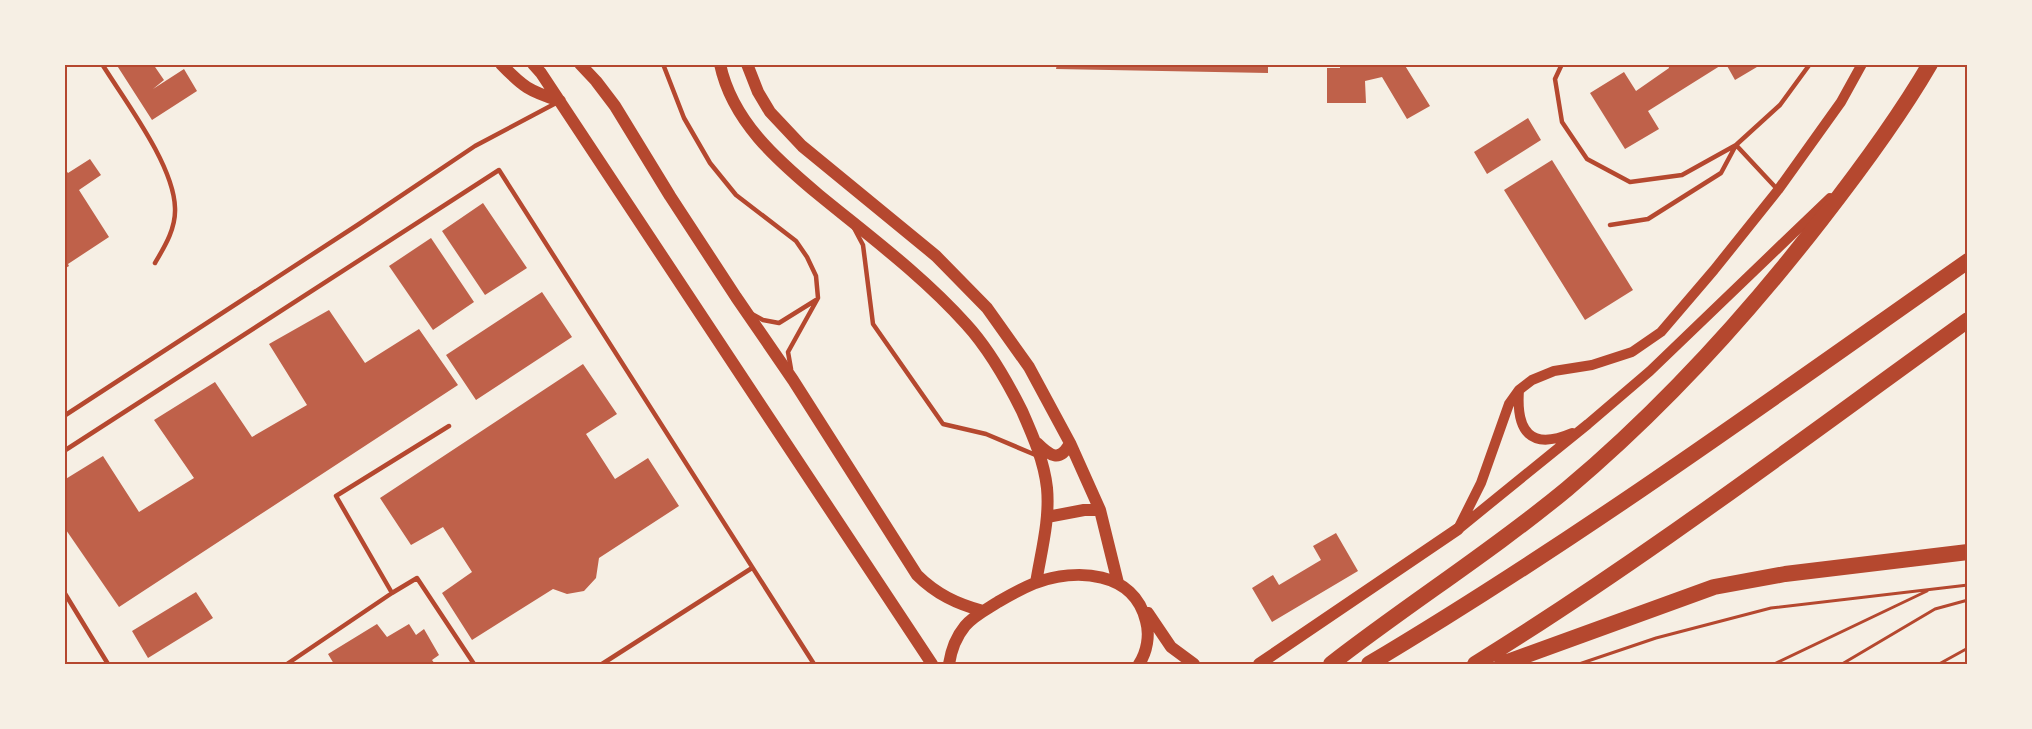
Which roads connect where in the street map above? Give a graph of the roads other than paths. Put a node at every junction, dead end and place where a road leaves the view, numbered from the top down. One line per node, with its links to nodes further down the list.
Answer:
1 (102, 64): 19 (lane)
2 (501, 64): 12 (main road)
3 (533, 64): 12 (main road)
4 (580, 64): 20 (main road)
5 (663, 64): 21 (lane)
6 (720, 64): 16 (main road)
7 (747, 64): 28 (main road)
8 (1563, 64): 13 (lane)
9 (1810, 64): 13 (lane)
10 (1862, 64): 15 (street)
11 (1930, 64): 14 (highway)
12 (560, 101): 25 (lane); 47 (main road)
13 (1736, 145): 15 (lane); 17 (lane)
14 (1863, 166): 26 (street); 52 (highway)
15 (1778, 190): 24 (street)
16 (849, 220): 29 (main road); 29 (lane)
17 (1610, 225)
18 (1968, 261): 53 (highway)
19 (156, 263)
20 (736, 297): 21 (lane); 23 (main road)
21 (818, 298): 23 (lane)
22 (1968, 320): 54 (highway)
23 (794, 380): 41 (main road)
24 (1519, 390): 26 (street); 33 (street)
25 (64, 416)
26 (1588, 424): 33 (street)
27 (449, 426): 39 (lane)
28 (1070, 442): 29 (main road); 31 (main road)
29 (1038, 450): 32 (main road)
30 (64, 451): 35 (lane)
31 (1100, 510): 32 (main road); 37 (main road)
32 (1047, 517): 36 (main road)
33 (1458, 529): 51 (main road)
34 (1968, 553): 55 (highway)
35 (752, 568): 45 (lane); 46 (lane)
36 (1036, 583): 37 (main road); 41 (main road)
37 (1118, 583): 40 (main road)
38 (64, 592): 42 (lane)
39 (392, 593): 43 (lane); 44 (lane)
40 (1142, 605): 49 (main road); 50 (main road)
41 (983, 611): 48 (main road)
42 (108, 664)
43 (287, 664)
44 (474, 664)
45 (602, 664)
46 (814, 664)
47 (932, 664)
48 (949, 664)
49 (1139, 664)
50 (1194, 664)
51 (1259, 664)
52 (1331, 664)
53 (1370, 664)
54 (1475, 664)
55 (1502, 664)

